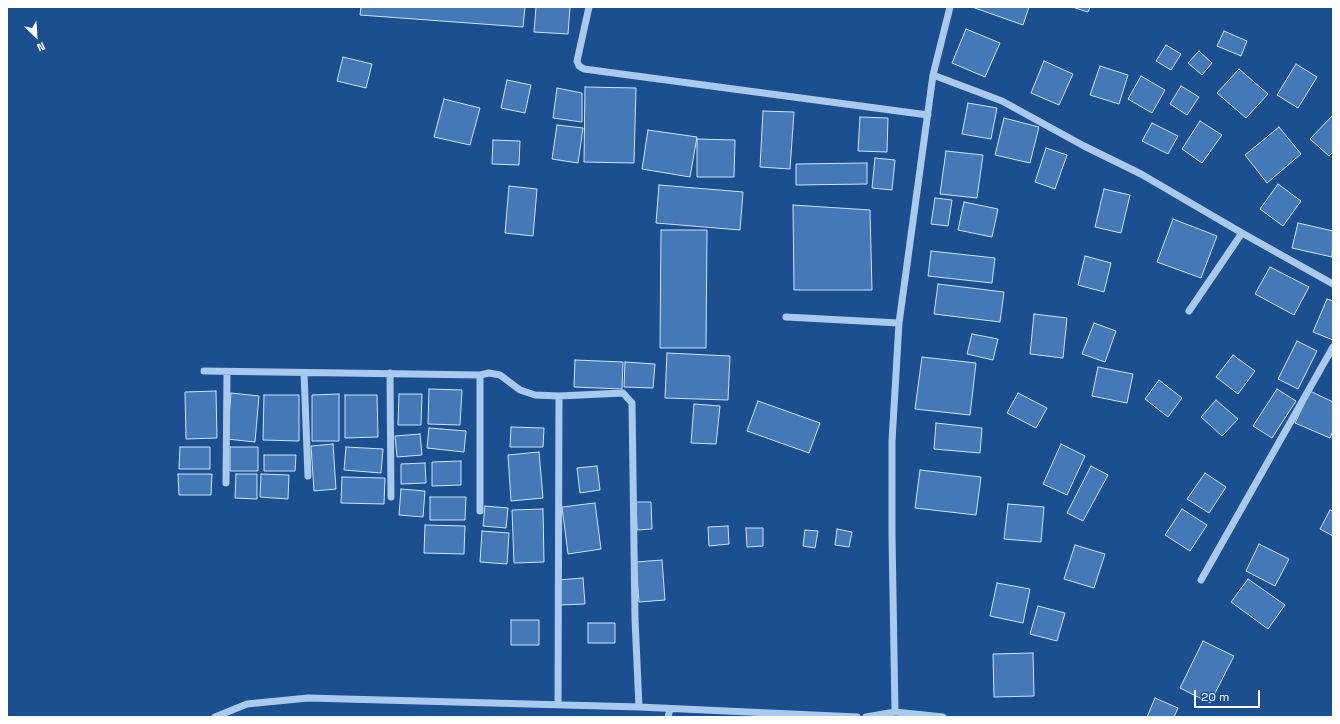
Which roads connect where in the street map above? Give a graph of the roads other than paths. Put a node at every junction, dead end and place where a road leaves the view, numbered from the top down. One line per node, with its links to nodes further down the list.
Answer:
1 (589, 7): 4 (street)
2 (950, 7): 3 (street)
3 (933, 75): 4 (street); 5 (street)
4 (928, 115): 9 (street)
5 (1242, 233): 6 (street); 7 (street)
6 (1333, 284)
7 (1190, 311)
8 (786, 317): 9 (street)
9 (899, 323): 25 (street)
10 (1333, 347): 21 (street)
11 (204, 372): 12 (street)
12 (227, 372): 13 (street); 18 (street)
13 (304, 373): 14 (street); 17 (street)
14 (390, 373): 15 (street); 19 (street)
15 (480, 375): 16 (street); 20 (street)
16 (559, 396): 22 (street); 23 (street)
17 (308, 476)
18 (226, 483)
19 (391, 497)
20 (480, 511)
21 (1202, 580)
22 (558, 704): 23 (street); 26 (street)
23 (639, 707): 24 (street)
24 (670, 709): 27 (street); 28 (street)
25 (895, 712): 29 (street); 30 (street)
26 (220, 716)
27 (668, 717)
28 (857, 717)
29 (866, 717)
30 (943, 717)

